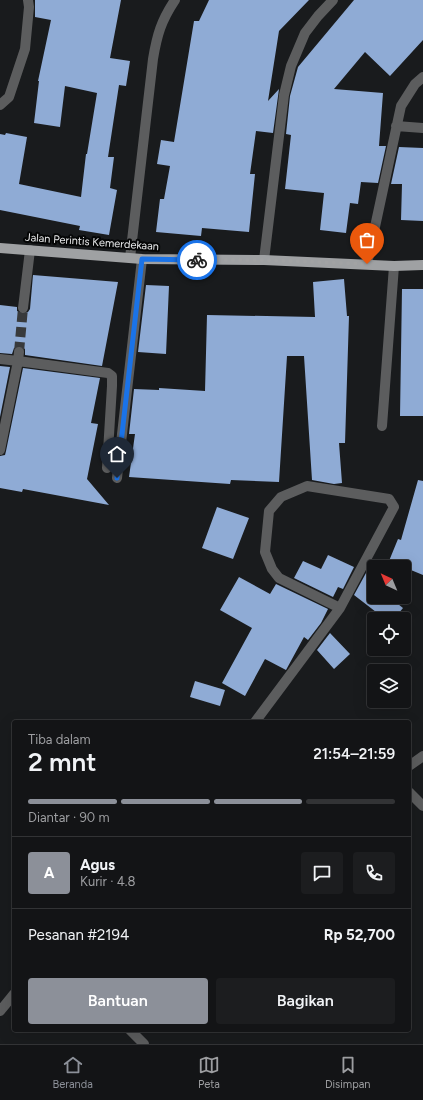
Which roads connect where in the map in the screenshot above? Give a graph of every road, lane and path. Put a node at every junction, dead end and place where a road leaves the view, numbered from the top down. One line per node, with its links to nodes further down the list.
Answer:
1 (28, 0): 5 (street)
2 (175, 0): 10 (street)
3 (333, 0): 12 (street)
4 (423, 77): 6 (street)
5 (0, 105)
6 (396, 126): 7 (street); 13 (street)
7 (423, 128)
8 (0, 248): 9 (main road, Jalan Perintis Kemerdekaan)
9 (30, 250): 10 (main road, Jalan Perintis Kemerdekaan); 16 (street)
10 (130, 258): 11 (main road, Jalan Perintis Kemerdekaan)
11 (142, 259): 12 (main road, Jalan Perintis Kemerdekaan); 22 (street)
12 (264, 260): 13 (main road, Jalan Perintis Kemerdekaan)
13 (367, 264): 15 (main road, Jalan Perintis Kemerdekaan)
14 (423, 265): 15 (main road, Jalan Perintis Kemerdekaan)
15 (394, 266): 19 (street)
16 (23, 308)
17 (19, 356): 18 (street); 20 (street); 21 (street)
18 (0, 359)
19 (382, 426)
20 (0, 450)
21 (107, 468)
22 (117, 478)
23 (340, 608): 23 (street); 24 (street)
24 (256, 720)
25 (423, 756): 26 (street)
26 (411, 765)
27 (411, 794): 28 (street)
28 (423, 806)
29 (12, 996): 30 (street)
30 (0, 1011)
31 (132, 1032): 32 (street)
32 (144, 1044)

